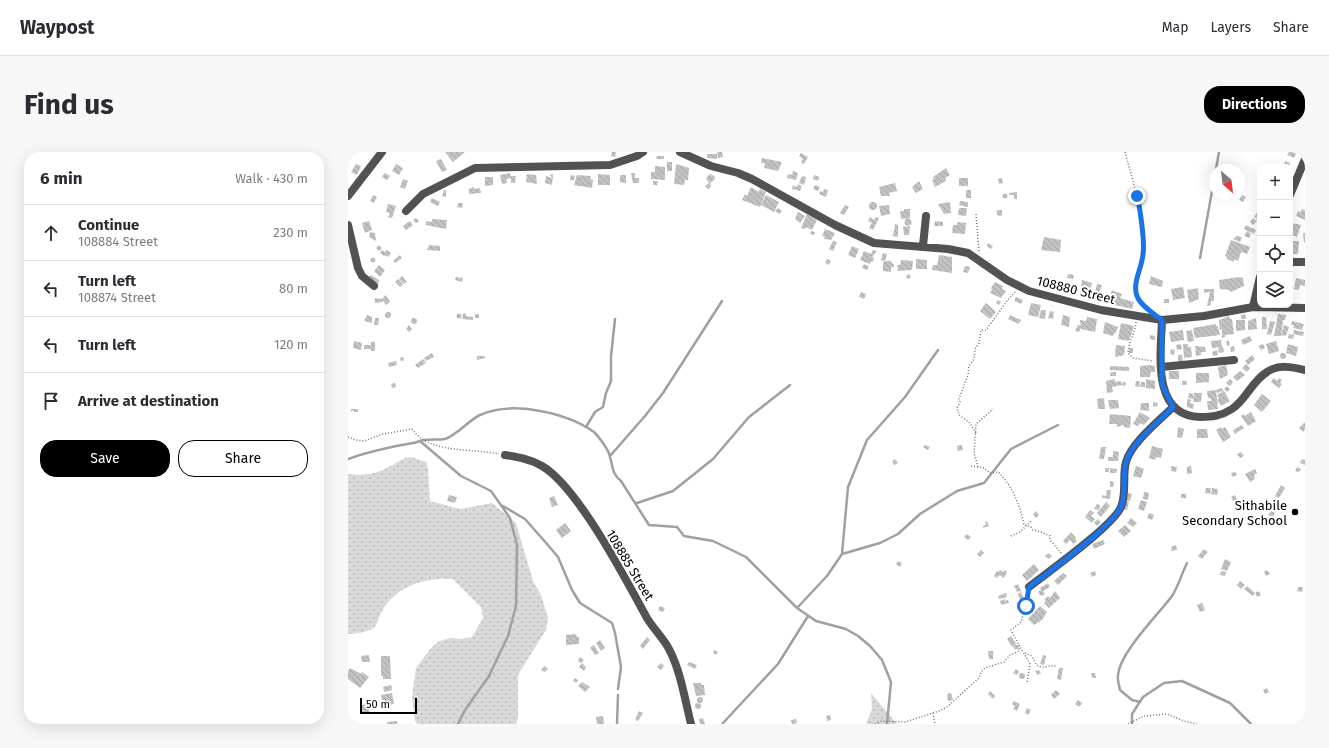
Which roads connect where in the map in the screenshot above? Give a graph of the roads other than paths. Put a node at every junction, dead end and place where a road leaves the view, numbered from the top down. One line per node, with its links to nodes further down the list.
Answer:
1 (382, 152): 7 (street)
2 (643, 152): 8 (street)
3 (680, 152): 4 (street, 108880 Street)
4 (691, 154): 11 (street, 108880 Street)
5 (1305, 159): 6 (street)
6 (1293, 188)
7 (348, 196)
8 (406, 211)
9 (926, 216): 11 (street)
10 (348, 225): 14 (street)
11 (923, 246): 18 (street, 108880 Street)
12 (1293, 262): 13 (street)
13 (1305, 262)
14 (374, 286)
15 (1257, 290): 16 (street)
16 (1253, 307): 17 (street, 108880 Street); 18 (street, 108880 Street)
17 (1305, 308)
18 (1162, 320): 20 (street)
19 (1234, 360): 20 (street)
20 (1161, 364): 22 (street)
21 (1305, 370): 22 (street)
22 (1173, 407): 24 (street)
23 (505, 455): 25 (street, 108885 Street)
24 (1029, 587)
25 (691, 724)

